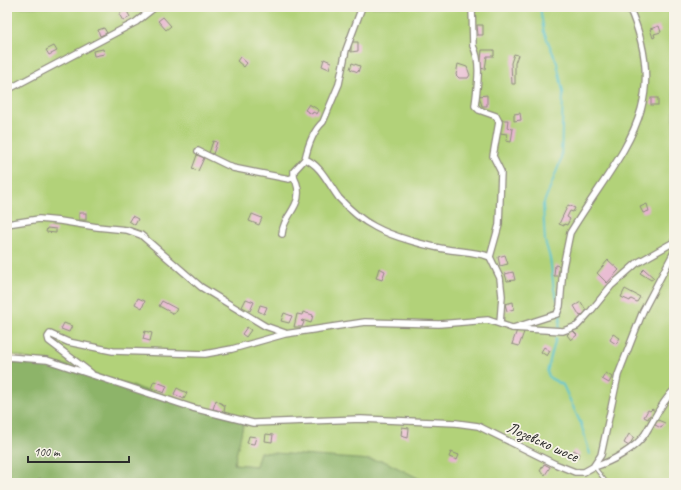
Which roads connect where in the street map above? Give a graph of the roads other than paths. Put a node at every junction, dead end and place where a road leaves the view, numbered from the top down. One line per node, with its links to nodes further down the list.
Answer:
1 (155, 7): 5 (street)
2 (362, 7): 7 (street)
3 (472, 7): 13 (street)
4 (629, 7): 15 (street)
5 (7, 90)
6 (198, 151): 8 (street)
7 (305, 159): 8 (street); 13 (street)
8 (294, 178): 10 (street)
9 (7, 224): 16 (street)
10 (282, 234)
11 (674, 242): 15 (street)
12 (674, 252): 20 (street, Лозевско шосе)
13 (490, 257): 14 (street)
14 (500, 323): 15 (street); 16 (street)
15 (512, 328)
16 (285, 334): 18 (street)
17 (7, 357): 18 (street, Лозевско шосе)
18 (96, 377): 20 (street, Лозевско шосе)
19 (674, 390): 20 (street)
20 (593, 467): 21 (lane)
21 (607, 483)

